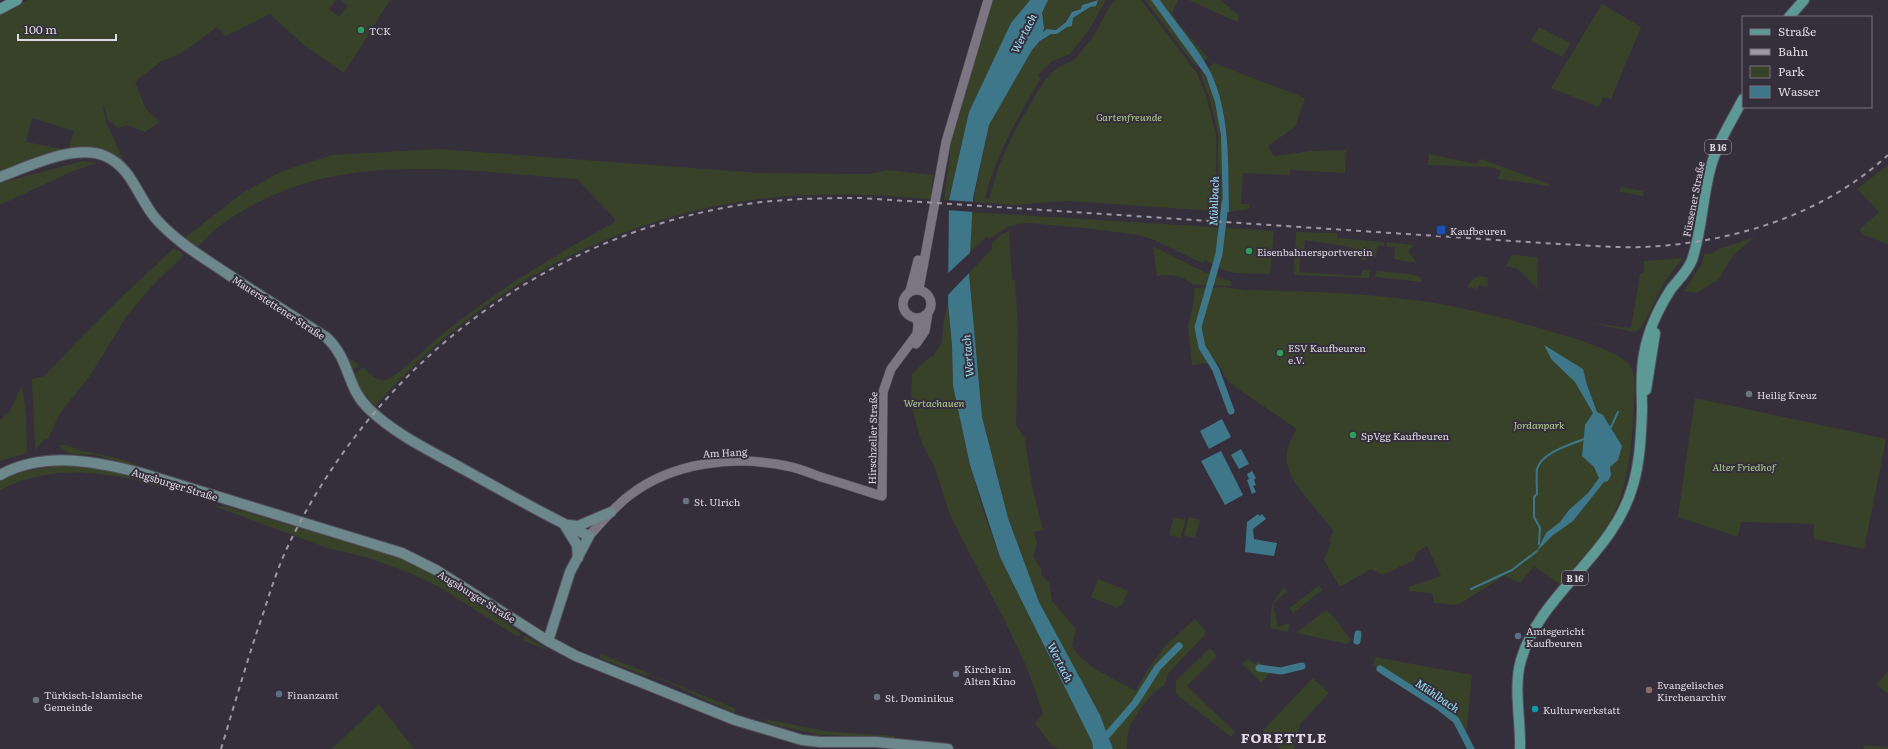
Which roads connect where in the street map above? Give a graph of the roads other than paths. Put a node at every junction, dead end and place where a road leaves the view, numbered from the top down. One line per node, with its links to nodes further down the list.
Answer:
1 (17, 0): 4 (main road)
2 (988, 0): 8 (street)
3 (1804, 0): 5 (main road)
4 (0, 9)
5 (1791, 16)
6 (1742, 101): 20 (main road, Füssener Straße / B 16)
7 (0, 177): 15 (main road, Mauerstettener Straße)
8 (914, 290): 9 (street); 10 (street)
9 (928, 313): 10 (street); 11 (street, Hirschzeller Straße)
10 (916, 318): 11 (street)
11 (920, 335): 13 (street, Hirschzeller Straße)
12 (0, 475): 18 (main road, Augsburger Straße)
13 (882, 496): 14 (street, Am Hang)
14 (611, 512): 15 (main road); 16 (street, Am Hang)
15 (566, 524): 16 (main road, Mauerstettener Straße); 17 (main road, Mauerstettener Straße)
16 (589, 536): 17 (main road)
17 (578, 558): 18 (main road)
18 (548, 641): 19 (main road, Augsburger Straße)
19 (948, 749)
20 (1520, 749)

